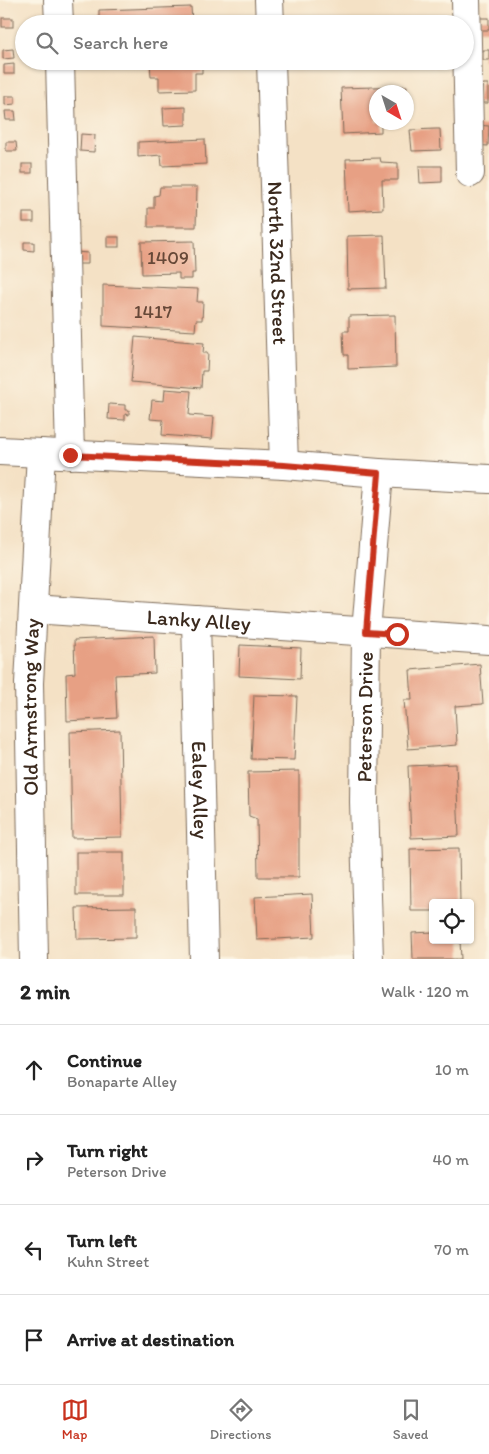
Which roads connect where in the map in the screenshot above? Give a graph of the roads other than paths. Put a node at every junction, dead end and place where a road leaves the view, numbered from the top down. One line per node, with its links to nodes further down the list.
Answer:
1 (58, 0): 4 (street)
2 (270, 0): 5 (street)
3 (466, 0): 6 (street)
4 (59, 15)
5 (270, 15)
6 (466, 15)
7 (60, 70): 13 (street)
8 (271, 70): 14 (street, North 32nd Street)
9 (468, 70): 10 (street)
10 (470, 173)
11 (0, 451): 12 (street)
12 (41, 453): 13 (street); 17 (street, Old Armstrong Way)
13 (70, 455): 14 (street)
14 (284, 465): 15 (street)
15 (379, 473): 16 (street); 19 (street, Peterson Drive)
16 (489, 479)
17 (33, 609): 18 (street, Lanky Alley); 21 (street, Old Armstrong Way)
18 (196, 620): 19 (street, Lanky Alley); 22 (street, Ealey Alley)
19 (366, 632): 20 (street, Lanky Alley); 23 (street, Peterson Drive)
20 (489, 640)
21 (34, 959)
22 (204, 959)
23 (369, 959)

